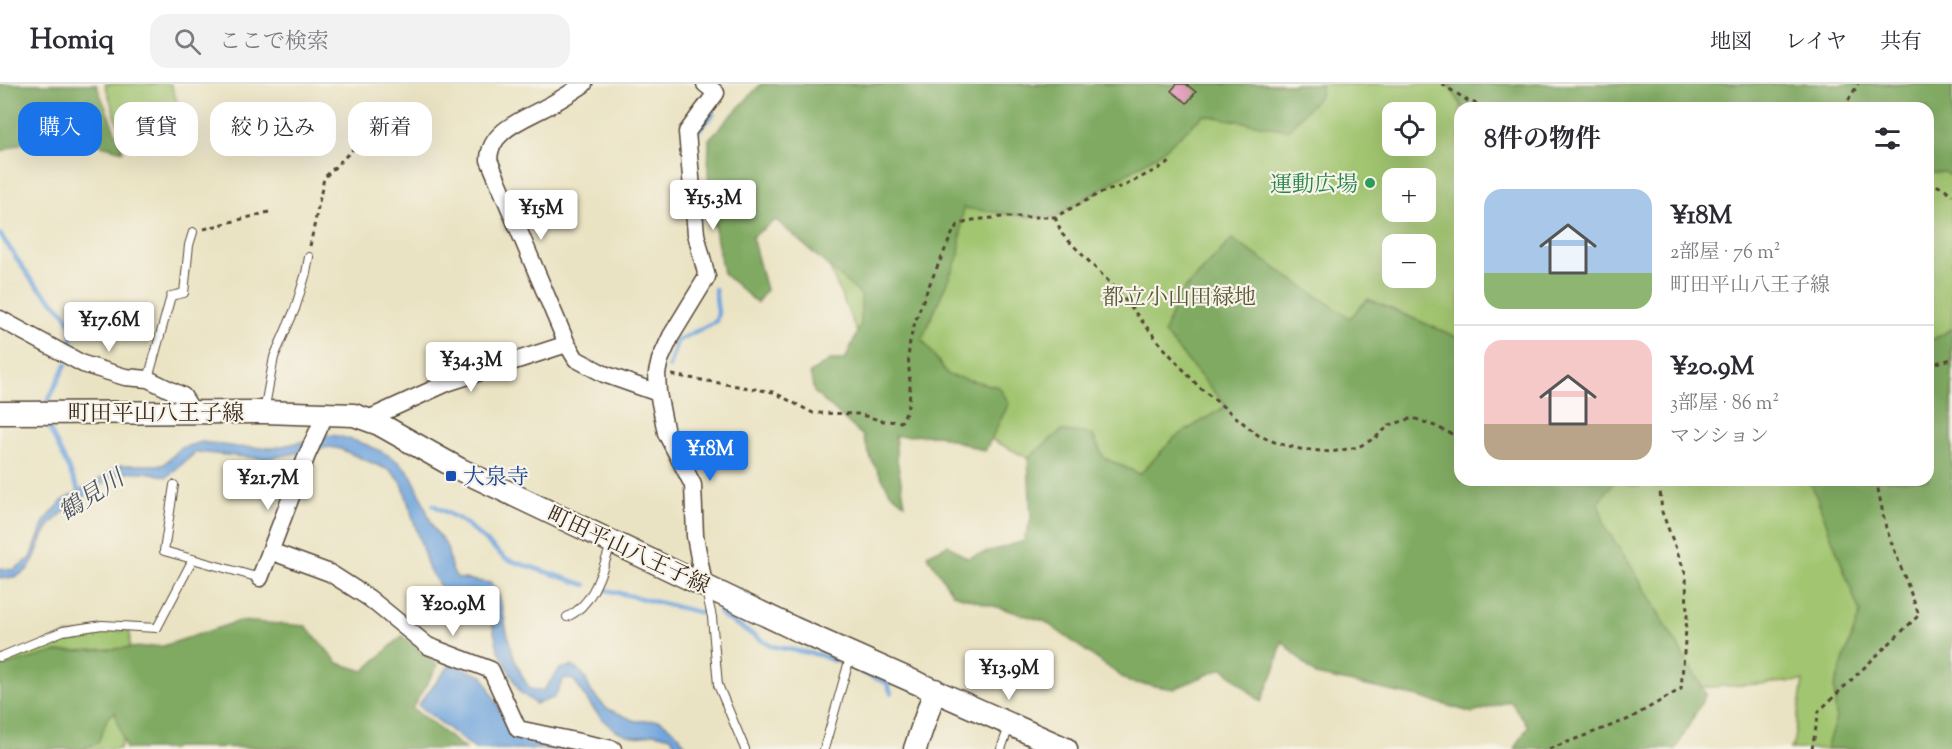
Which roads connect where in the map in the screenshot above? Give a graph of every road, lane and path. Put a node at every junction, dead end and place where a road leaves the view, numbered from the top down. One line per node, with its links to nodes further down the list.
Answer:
1 (584, 84): 16 (street)
2 (705, 84): 19 (street)
3 (1442, 84): 5 (path)
4 (1858, 84): 6 (path)
5 (1470, 102)
6 (1848, 102)
7 (348, 154): 14 (path)
8 (1171, 162): 12 (path)
9 (1934, 185): 10 (path)
10 (1952, 195)
11 (269, 212): 13 (path)
12 (1055, 217): 19 (path); 27 (path)
13 (193, 232): 20 (lane)
14 (309, 257): 23 (lane)
15 (0, 319): 20 (street)
16 (567, 345): 21 (street); 26 (street)
17 (1952, 359): 18 (path)
18 (1934, 364)
19 (657, 373): 21 (street)
20 (148, 379): 22 (street)
21 (658, 393): 35 (street)
22 (193, 412): 23 (main road, 町田平山八王子線); 24 (main road, 町田平山八王子線)
23 (264, 412): 25 (main road, 町田平山八王子線)
24 (0, 413)
25 (326, 413): 26 (main road, 町田平山八王子線); 32 (street)
26 (368, 419): 31 (main road, 町田平山八王子線)
27 (1454, 435)
28 (174, 485): 33 (lane)
29 (1660, 486): 47 (path)
30 (1877, 486): 48 (path)
31 (612, 542): 35 (main road, 町田平山八王子線); 36 (lane)
32 (270, 551): 34 (street); 41 (street)
33 (193, 559): 34 (lane); 38 (lane)
34 (260, 578)
35 (704, 585): 37 (main road, 町田平山八王子線); 42 (lane)
36 (567, 617)
37 (851, 653): 39 (main road, 町田平山八王子線); 43 (lane)
38 (0, 657)
39 (935, 690): 40 (main road, 町田平山八王子線); 44 (main road)
40 (1011, 724): 45 (lane); 46 (main road, 町田平山八王子線)
41 (614, 749)
42 (745, 749)
43 (824, 749)
44 (915, 749)
45 (1001, 749)
46 (1066, 749)
47 (1550, 749)
48 (1812, 749)

